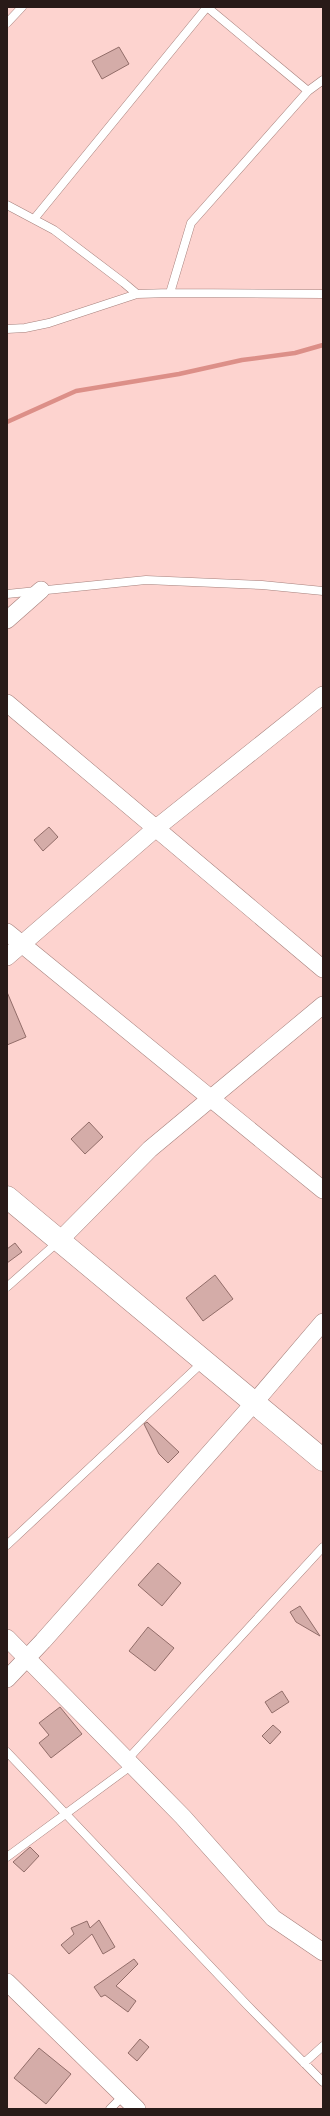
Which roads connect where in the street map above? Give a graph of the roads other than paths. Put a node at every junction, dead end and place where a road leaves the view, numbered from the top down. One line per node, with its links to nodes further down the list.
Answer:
1 (22, 7): 3 (lane)
2 (207, 7): 5 (lane); 7 (lane)
3 (7, 24)
4 (323, 80): 5 (lane)
5 (308, 91): 8 (lane)
6 (7, 205): 7 (lane)
7 (34, 219): 9 (lane)
8 (170, 292): 9 (lane); 10 (lane)
9 (137, 294): 11 (lane)
10 (323, 294)
11 (7, 329)
12 (42, 590): 13 (lane); 14 (lane); 15 (street)
13 (323, 591)
14 (7, 594)
15 (7, 620)
16 (323, 695): 18 (street)
17 (7, 703): 18 (street)
18 (156, 829): 20 (street); 22 (street)
19 (7, 932): 20 (street)
20 (23, 945): 21 (street); 24 (street)
21 (7, 957)
22 (323, 969)
23 (323, 1005): 24 (street)
24 (211, 1098): 25 (street); 27 (street)
25 (323, 1190)
26 (7, 1197): 27 (street)
27 (60, 1240): 28 (lane); 30 (street)
28 (7, 1287)
29 (323, 1322): 31 (street)
30 (204, 1361): 31 (street); 33 (lane)
31 (254, 1403): 32 (street); 36 (street)
32 (323, 1460)
33 (7, 1546)
34 (323, 1547): 39 (lane)
35 (7, 1638): 36 (street)
36 (27, 1658): 37 (street); 39 (street)
37 (7, 1679)
38 (7, 1752): 40 (lane)
39 (129, 1763): 40 (lane); 42 (street)
40 (66, 1814): 41 (lane); 45 (lane)
41 (7, 1857)
42 (323, 1952)
43 (7, 1982): 47 (street)
44 (323, 2046): 45 (lane)
45 (304, 2063): 46 (lane)
46 (323, 2082)
47 (123, 2096): 48 (lane); 49 (street)
48 (110, 2109)
49 (137, 2109)

